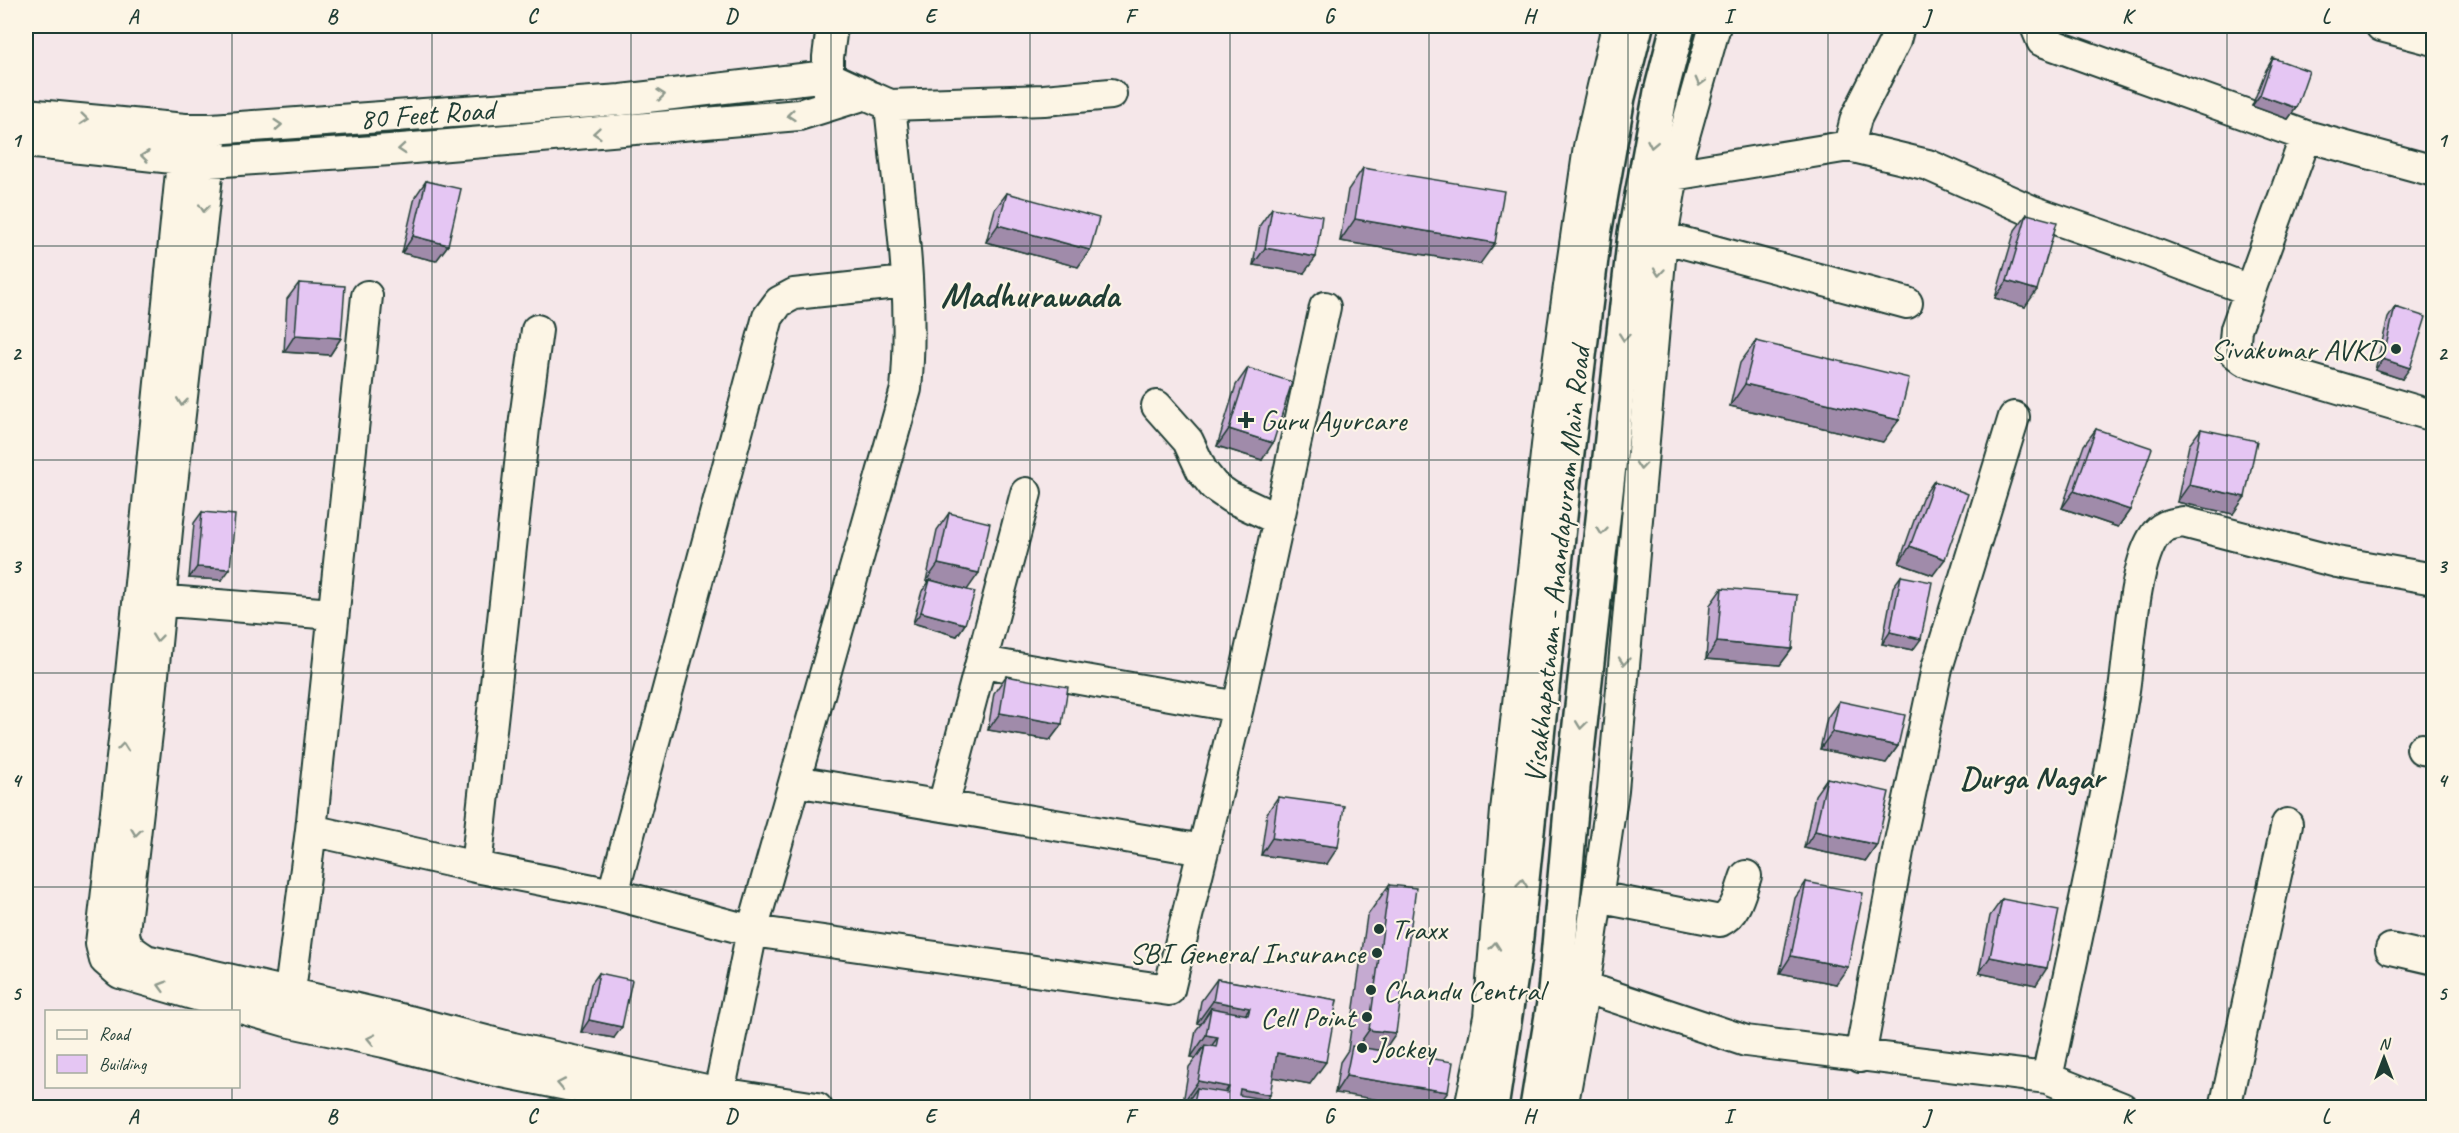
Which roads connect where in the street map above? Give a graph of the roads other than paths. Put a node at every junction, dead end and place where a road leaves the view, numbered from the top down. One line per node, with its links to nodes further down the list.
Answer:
1 (832, 26): 10 (street)
2 (1617, 26): 58 (street, one-way to 2)
3 (1636, 26): 59 (main road, Visakhapatnam - Anandapuram Main Road, one-way to 3)
4 (1678, 26): 60 (main road, Visakhapatnam - Anandapuram Main Road, one-way to 60)
5 (1715, 26): 21 (street, one-way to 21)
6 (1899, 26): 18 (street)
7 (2038, 26): 16 (street)
8 (2381, 26): 9 (street)
9 (2433, 40)
10 (827, 76): 12 (street); 13 (street); 15 (street, 80 Feet Road, one-way to 10)
11 (1111, 94): 12 (street)
12 (878, 100): 13 (street); 23 (street)
13 (828, 106): 19 (street, one-way to 19)
14 (26, 114): 15 (street, 80 Feet Road, one-way to 15)
15 (198, 129): 19 (street)
16 (2306, 136): 20 (street); 24 (street)
17 (26, 142): 19 (street, one-way to 17)
18 (1849, 146): 21 (street); 24 (street)
19 (196, 161): 35 (street)
20 (2433, 171)
21 (1673, 175): 22 (street)
22 (1662, 237): 26 (street); 47 (street, one-way to 47)
23 (906, 282): 39 (street); 46 (street)
24 (2249, 290): 31 (street)
25 (367, 296): 36 (street)
26 (1907, 303)
27 (1325, 307): 33 (street)
28 (537, 330): 44 (street)
29 (1157, 406): 33 (street)
30 (2014, 417): 53 (street)
31 (2433, 417)
32 (1026, 493): 37 (street)
33 (1279, 520): 38 (street)
34 (2433, 579): 54 (street)
35 (149, 599): 36 (street); 52 (street)
36 (333, 614): 42 (street)
37 (983, 662): 38 (street); 40 (street)
38 (1238, 707): 43 (street)
39 (795, 781): 40 (street); 48 (street)
40 (943, 806): 43 (street)
41 (2286, 824): 63 (street)
42 (311, 830): 44 (street); 52 (street)
43 (1203, 850): 48 (street)
44 (476, 867): 46 (street)
45 (1746, 876): 47 (street)
46 (612, 894): 48 (street)
47 (1597, 897): 51 (street)
48 (752, 931): 55 (street)
49 (2391, 949): 50 (street)
50 (2433, 959)
51 (1584, 987): 53 (street); 61 (street)
52 (288, 1007): 55 (street); 56 (street, one-way to 52)
53 (1860, 1057): 54 (street)
54 (2047, 1078): 62 (street)
55 (718, 1100): 57 (street)
56 (680, 1107)
57 (817, 1107)
58 (1470, 1107)
59 (1491, 1107)
60 (1537, 1107)
61 (1562, 1107)
62 (2122, 1107)
63 (2225, 1107)

